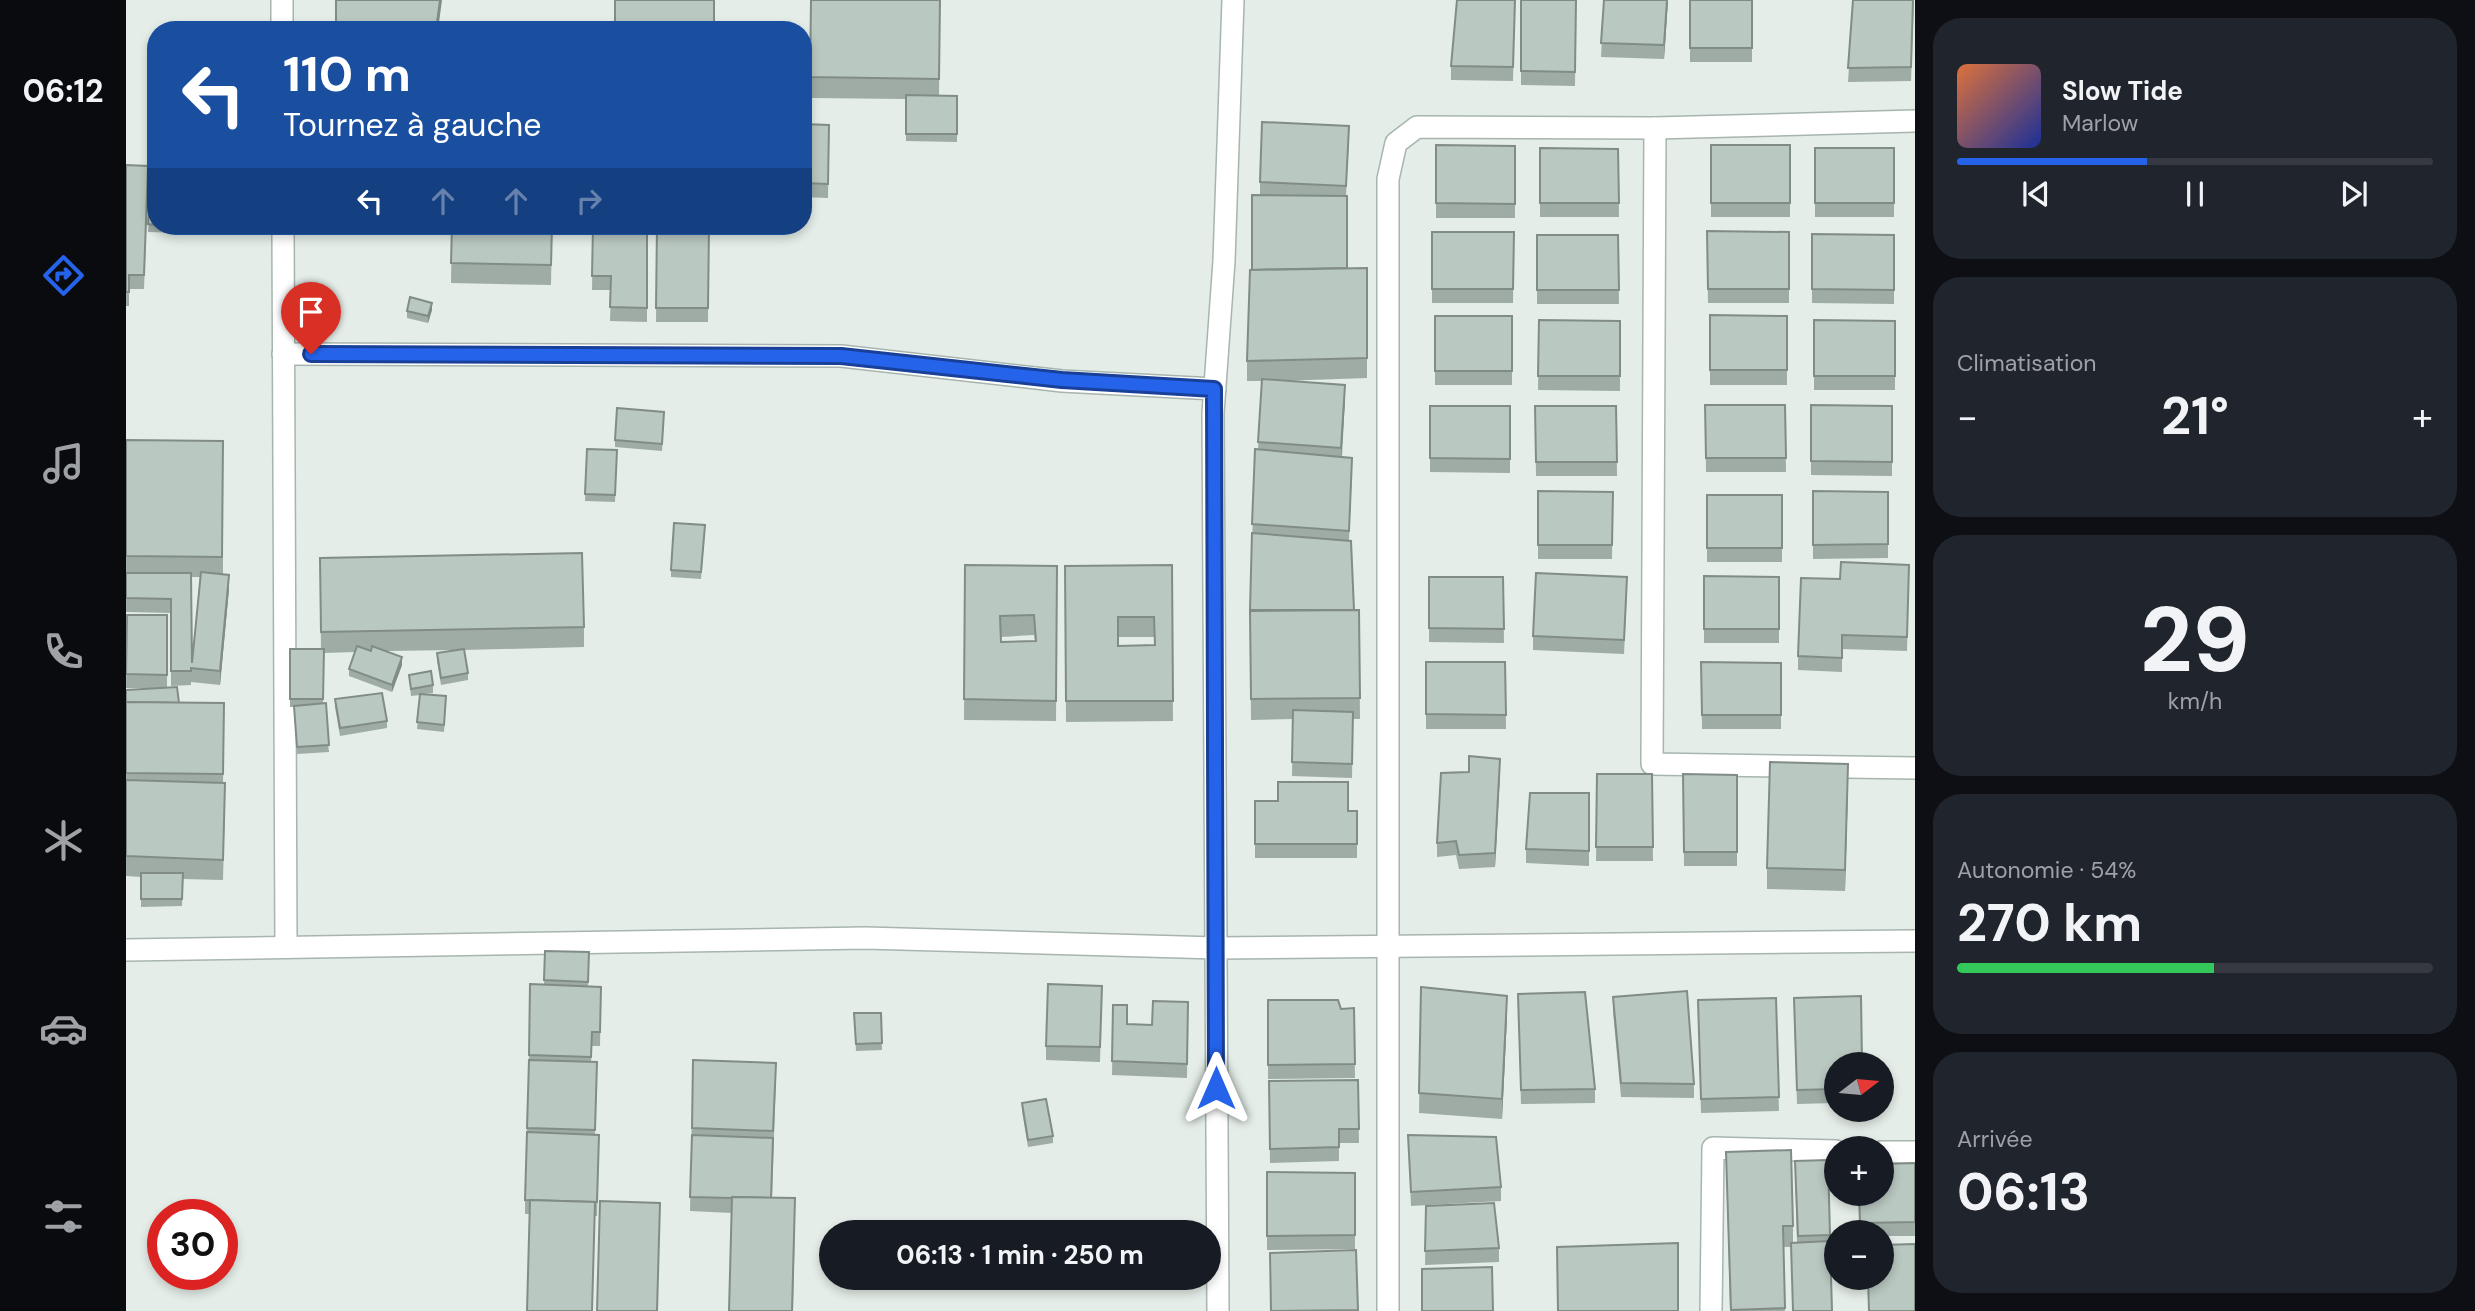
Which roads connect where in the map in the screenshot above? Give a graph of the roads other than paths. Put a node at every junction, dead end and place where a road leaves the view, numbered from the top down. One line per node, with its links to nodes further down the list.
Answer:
1 (282, 0): 3 (street)
2 (1233, 0): 8 (street)
3 (282, 21)
4 (1915, 121): 5 (street)
5 (1655, 128): 9 (street); 12 (street)
6 (283, 235): 7 (street)
7 (283, 354): 8 (street); 11 (street)
8 (1214, 389): 13 (street)
9 (1915, 768)
10 (1915, 941): 12 (street)
11 (286, 947): 13 (street); 14 (street)
12 (1388, 947): 13 (street); 19 (street)
13 (1216, 948): 18 (street)
14 (126, 950)
15 (1824, 1151): 20 (street)
16 (1894, 1152): 17 (street)
17 (1915, 1152)
18 (1218, 1311)
19 (1388, 1311)
20 (1711, 1311)

